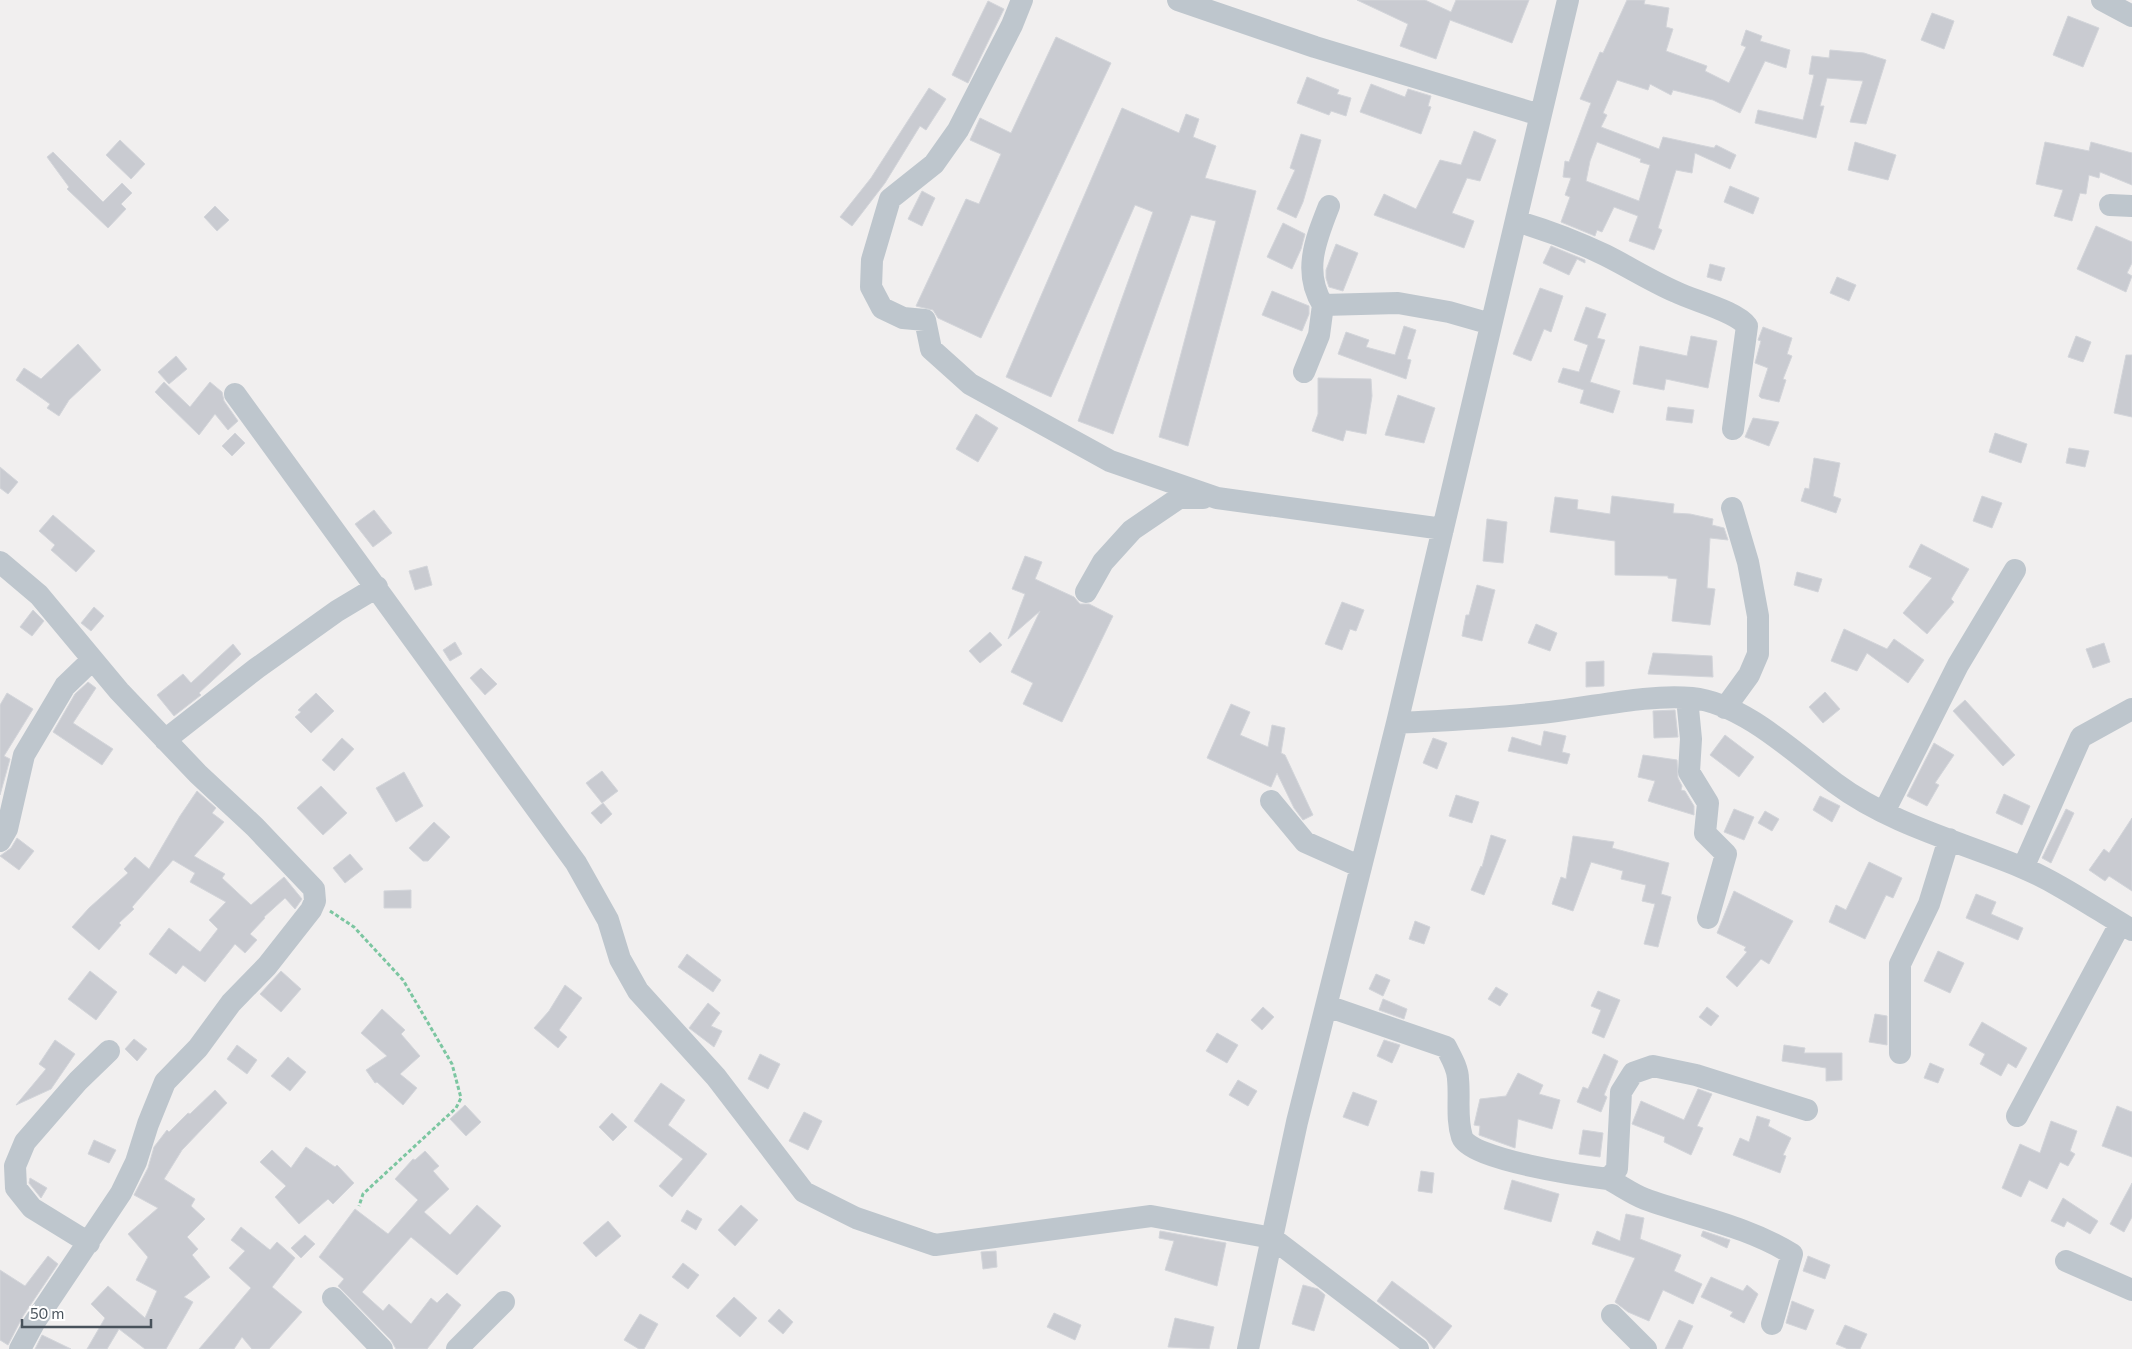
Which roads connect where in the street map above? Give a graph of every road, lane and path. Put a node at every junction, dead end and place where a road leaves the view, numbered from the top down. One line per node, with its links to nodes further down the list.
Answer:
1 (1022, 0): 14 (street)
2 (1178, 0): 6 (street)
3 (1568, 0): 6 (street)
4 (2102, 0): 5 (street)
5 (2132, 16)
6 (1540, 115): 8 (street)
7 (1330, 206): 9 (street)
8 (1516, 220): 10 (street); 13 (street)
9 (1323, 305): 10 (street); 11 (street)
10 (1491, 324): 16 (street)
11 (1304, 372)
12 (236, 394): 19 (street)
13 (1733, 429)
14 (1217, 498): 16 (street); 20 (street)
15 (1732, 508): 23 (street)
16 (1443, 529): 25 (street)
17 (0, 562): 21 (street)
18 (2016, 570): 28 (street)
19 (377, 587): 26 (street); 43 (street)
20 (1086, 592)
21 (92, 660): 26 (street); 30 (street)
22 (1687, 698): 23 (street); 25 (street); 34 (street)
23 (1725, 708): 28 (street)
24 (2132, 709): 32 (street)
25 (1397, 723): 31 (street)
26 (165, 740): 33 (street)
27 (1271, 801): 31 (street)
28 (1884, 812): 29 (street)
29 (1949, 839): 32 (street); 38 (street)
30 (0, 841)
31 (1361, 867): 36 (street)
32 (2023, 868): 35 (street)
33 (315, 901): 42 (path); 44 (street)
34 (1708, 918)
35 (2126, 927): 40 (street)
36 (1327, 1006): 41 (street); 43 (street)
37 (109, 1051): 44 (street)
38 (1900, 1053)
39 (1807, 1110): 41 (street)
40 (2017, 1116)
41 (1608, 1179): 50 (street)
42 (359, 1206)
43 (1272, 1238): 54 (street); 55 (street)
44 (89, 1243): 51 (street)
45 (2066, 1261): 46 (street)
46 (2132, 1290)
47 (333, 1298): 52 (street)
48 (504, 1302): 53 (street)
49 (1612, 1316): 56 (street)
50 (1772, 1324)
51 (20, 1349)
52 (382, 1349)
53 (457, 1349)
54 (1248, 1349)
55 (1418, 1349)
56 (1646, 1349)

